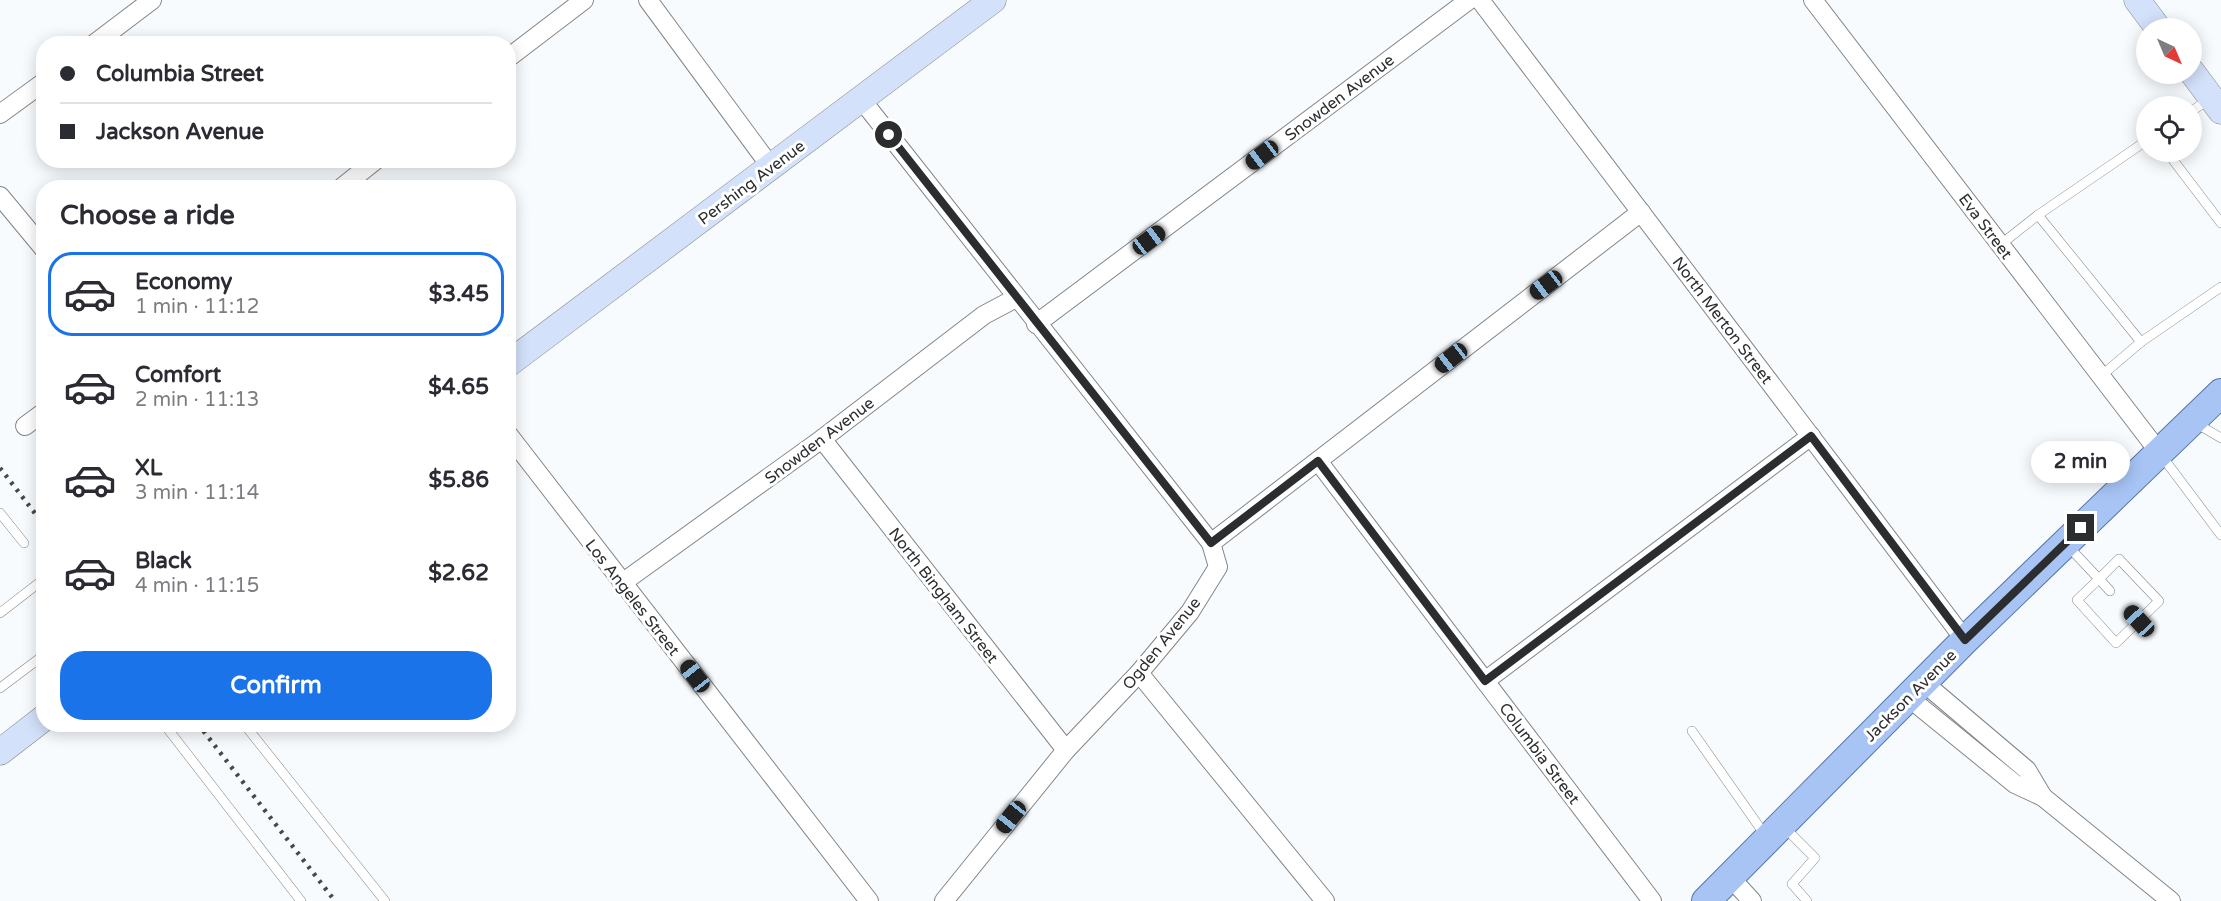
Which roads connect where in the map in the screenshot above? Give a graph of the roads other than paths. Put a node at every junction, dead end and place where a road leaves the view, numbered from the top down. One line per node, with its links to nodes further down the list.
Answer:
1 (152, 0): 10 (street)
2 (584, 0): 11 (street)
3 (648, 0): 19 (street)
4 (993, 0): 14 (street, Pershing Avenue)
5 (1469, 0): 30 (street, Snowden Avenue)
6 (1480, 0): 23 (street, North Merton Street)
7 (1813, 0): 27 (street, Eva Street)
8 (2137, 0): 9 (street)
9 (2150, 18)
10 (105, 36)
11 (516, 52)
12 (2197, 84): 15 (street)
13 (36, 88): 16 (street)
14 (861, 99): 19 (street, Pershing Avenue); 29 (street)
15 (2208, 107)
16 (0, 114)
17 (2136, 148): 24 (lane)
18 (2175, 162): 25 (lane)
19 (771, 167): 32 (street, Pershing Avenue)
20 (366, 168): 21 (street)
21 (351, 180)
22 (0, 196): 26 (street)
23 (1641, 212): 38 (street, North Merton Street); 43 (street)
24 (2038, 215): 27 (lane); 31 (lane)
25 (2221, 223)
26 (36, 239)
27 (2000, 244): 33 (street, Eva Street)
28 (2221, 287): 31 (lane)
29 (1016, 298): 30 (street); 40 (street, Snowden Avenue)
30 (1036, 324): 47 (street)
31 (2141, 342): 33 (lane)
32 (516, 358)
33 (2101, 376): 42 (street, Eva Street)
34 (2221, 393): 36 (main road, Jackson Avenue)
35 (36, 418): 37 (street)
36 (2192, 421): 39 (lane); 42 (main road, Jackson Avenue)
37 (25, 426)
38 (1811, 436): 56 (street, North Merton Street); 59 (street)
39 (2221, 438)
40 (822, 439): 50 (street, Snowden Avenue); 66 (street, North Bingham Street)
41 (516, 444): 50 (street, Los Angeles Street)
42 (2159, 452): 45 (lane); 48 (main road, Jackson Avenue)
43 (1318, 461): 47 (street); 59 (street, Columbia Street)
44 (0, 513): 46 (lane)
45 (2221, 535)
46 (24, 543)
47 (1211, 543): 58 (street, Ogden Avenue)
48 (2065, 543): 49 (lane); 56 (main road, Jackson Avenue)
49 (2098, 579): 52 (lane); 55 (lane); 55 (lane)
50 (622, 583): 72 (street, Los Angeles Street)
51 (36, 585): 54 (lane)
52 (2110, 591)
53 (2130, 612): 55 (lane)
54 (0, 613)
55 (2139, 621)
56 (1965, 640): 61 (main road, Jackson Avenue)
57 (36, 661): 60 (lane)
58 (1139, 674): 66 (street, Ogden Avenue); 74 (street)
59 (1485, 681): 75 (street, Columbia Street)
60 (0, 688)
61 (1916, 690): 68 (main road, Jackson Avenue); 79 (street)
62 (36, 724): 67 (street)
63 (1692, 731): 68 (lane)
64 (170, 732): 70 (lane)
65 (251, 732): 71 (lane)
66 (1066, 750): 73 (street, Ogden Avenue)
67 (0, 752)
68 (1775, 831): 69 (main road, Jackson Avenue); 78 (lane)
69 (1730, 877): 76 (main road, Jackson Avenue); 77 (street)
70 (301, 901)
71 (386, 901)
72 (869, 901)
73 (944, 901)
74 (1325, 901)
75 (1652, 901)
76 (1706, 901)
77 (1752, 901)
78 (1807, 901)
79 (2171, 901)

